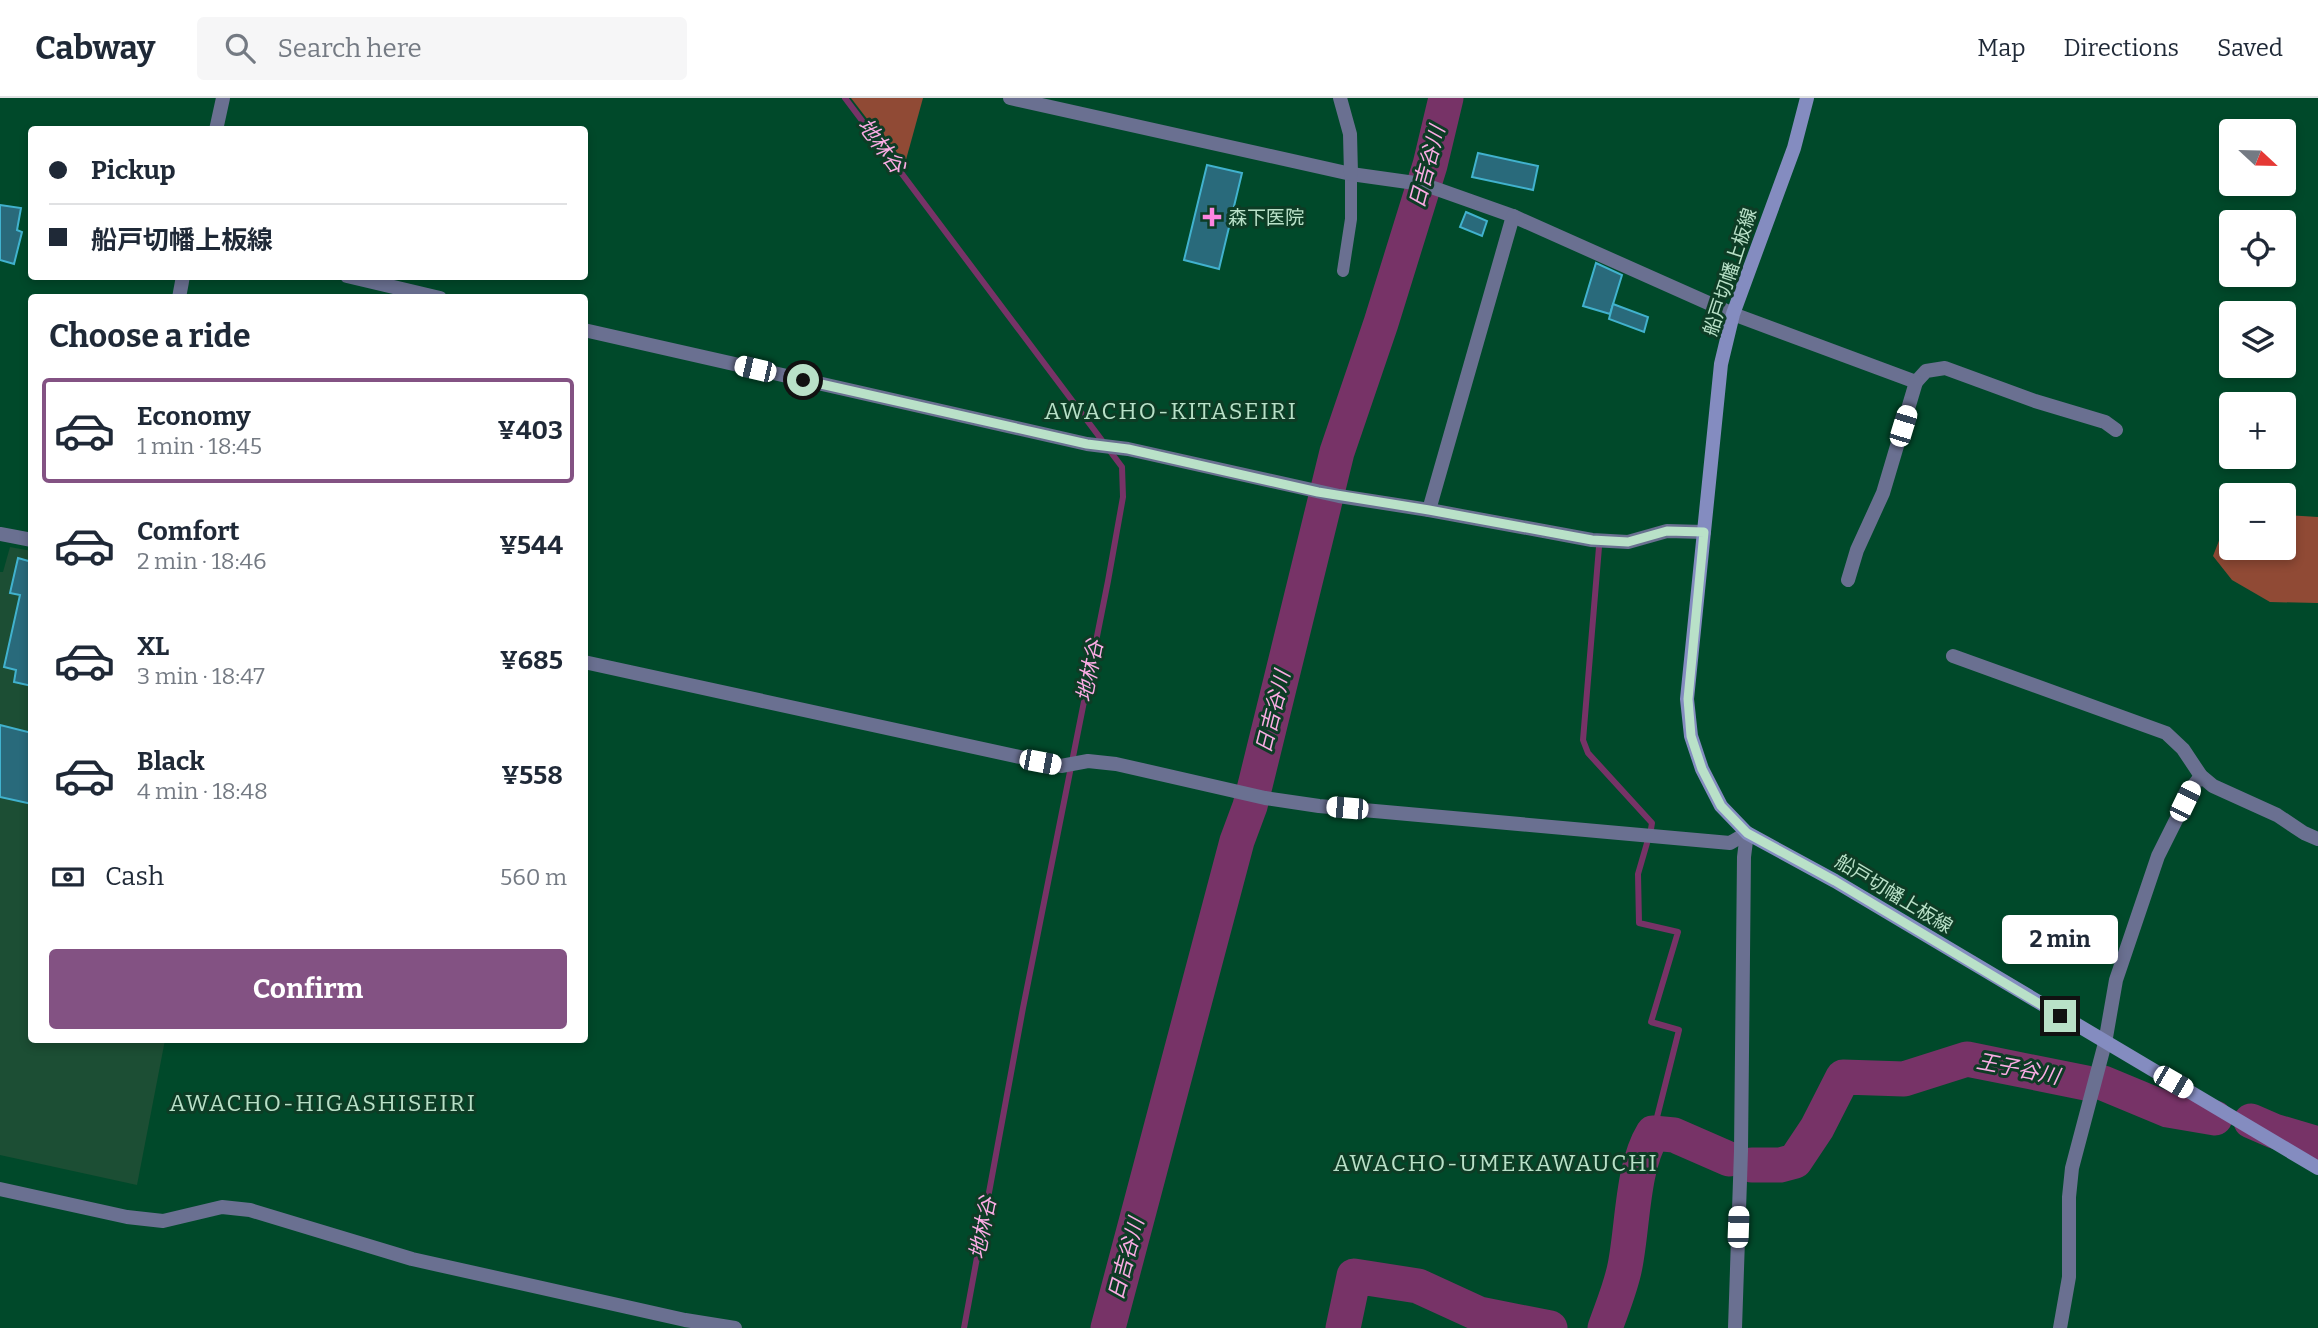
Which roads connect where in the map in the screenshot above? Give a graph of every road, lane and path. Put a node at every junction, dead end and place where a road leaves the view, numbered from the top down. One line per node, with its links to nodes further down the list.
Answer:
1 (223, 98): 5 (street)
2 (1010, 98): 6 (street)
3 (1340, 98): 6 (street)
4 (1807, 98): 11 (main road, 船戸切幡上板線)
5 (217, 126)
6 (1351, 174): 7 (street); 8 (lane)
7 (1513, 216): 11 (street); 15 (street)
8 (1343, 271)
9 (364, 280): 10 (street)
10 (423, 294)
11 (1732, 314): 13 (street); 16 (main road, 船戸切幡上板線)
12 (588, 331): 15 (street)
13 (1916, 383): 14 (street); 19 (street)
14 (2116, 430)
15 (1429, 510): 16 (street)
16 (1704, 532): 23 (main road, 船戸切幡上板線)
17 (0, 534): 18 (street)
18 (28, 540)
19 (1848, 580)
20 (1953, 656): 22 (street)
21 (588, 663): 23 (street)
22 (2201, 776): 24 (street); 25 (street)
23 (1747, 833): 25 (main road, 船戸切幡上板線); 29 (street)
24 (2318, 839)
25 (2105, 1043): 26 (main road, 船戸切幡上板線); 30 (street)
26 (2318, 1168)
27 (0, 1189): 28 (street)
28 (735, 1328)
29 (1735, 1328)
30 (2060, 1328)

